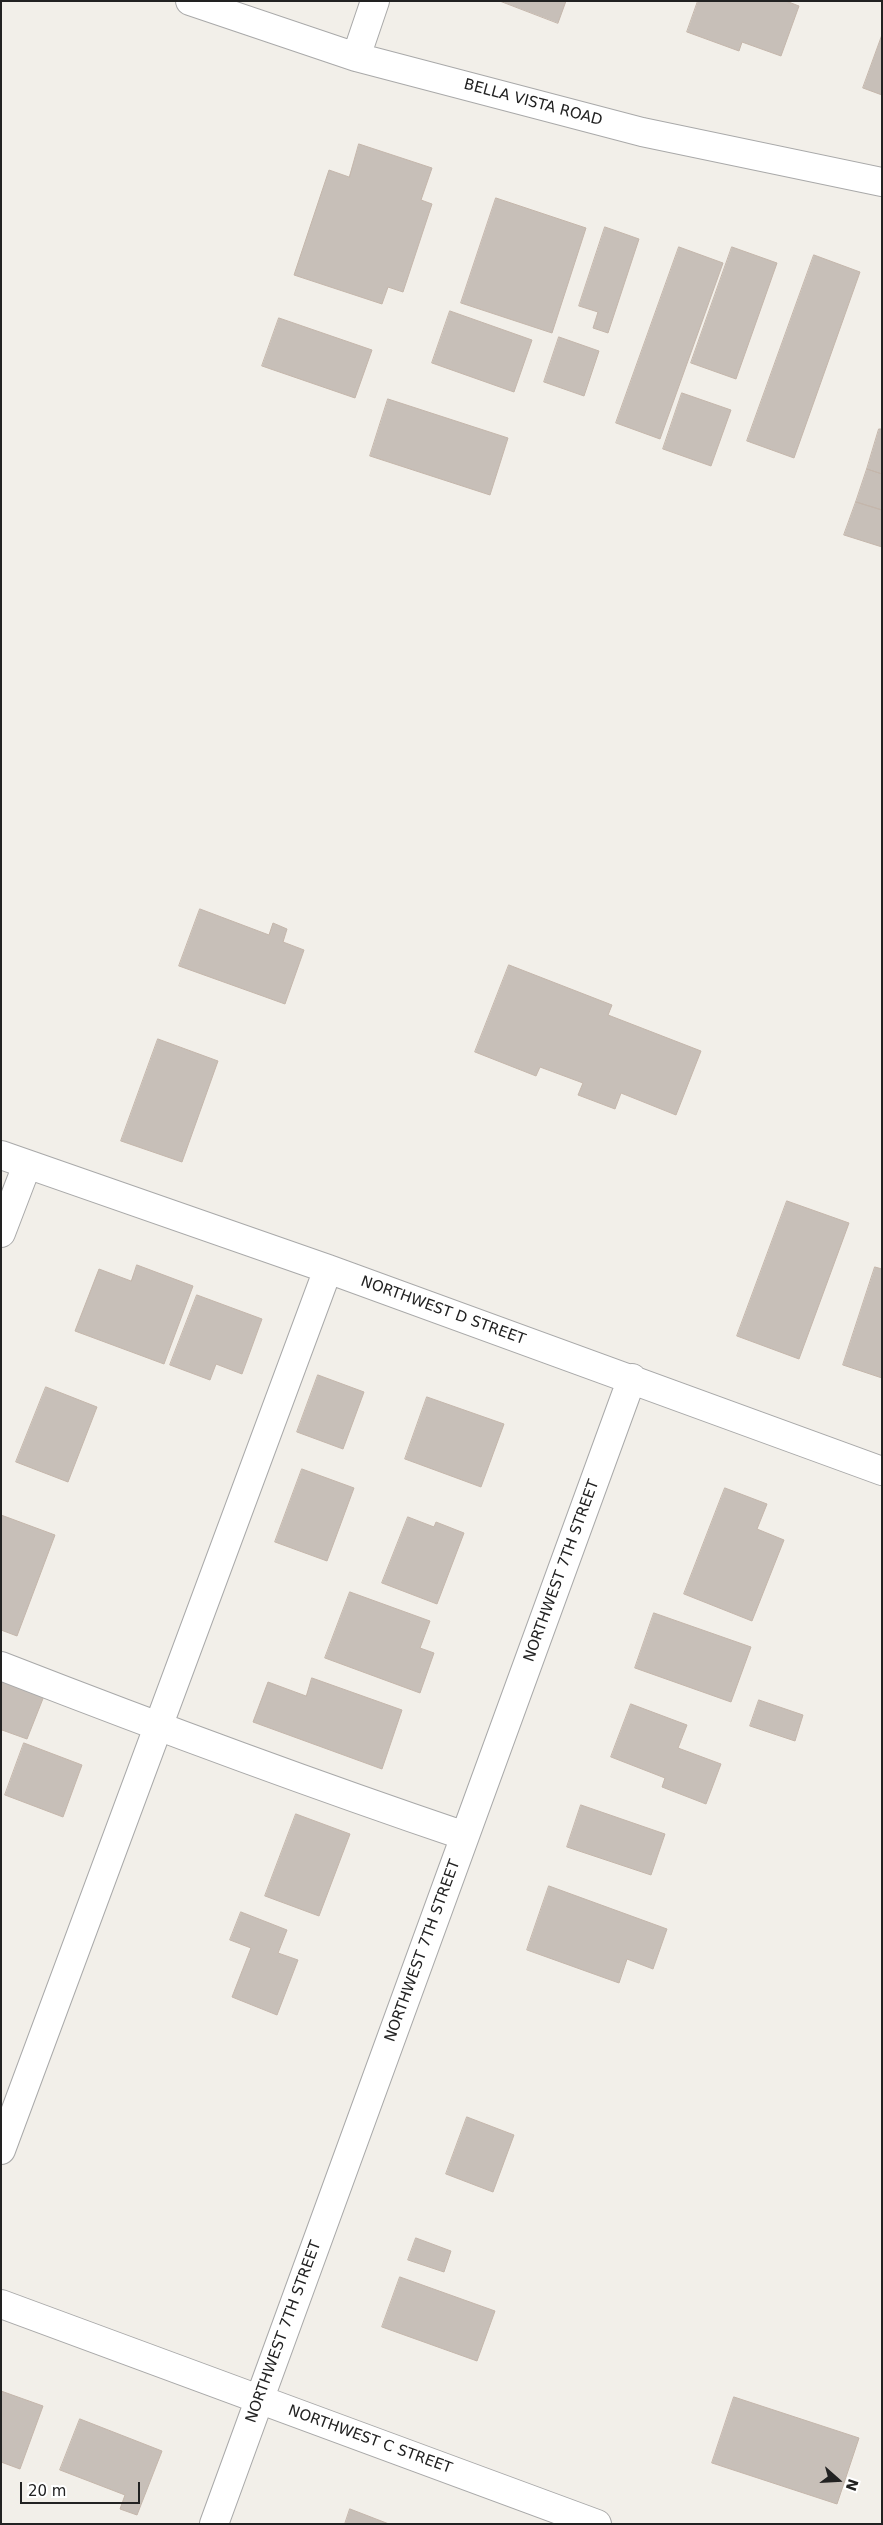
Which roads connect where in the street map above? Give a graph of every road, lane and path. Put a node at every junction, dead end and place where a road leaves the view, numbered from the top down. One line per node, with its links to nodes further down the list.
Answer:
1 (190, 1): 3 (street, BELLA VISTA ROAD)
2 (375, 1): 3 (street)
3 (356, 56): 4 (street, BELLA VISTA ROAD)
4 (882, 182)
5 (1, 1155): 6 (street, NORTHWEST D STREET)
6 (27, 1164): 7 (street); 8 (street, NORTHWEST D STREET)
7 (1, 1232)
8 (328, 1270): 9 (street, NORTHWEST D STREET); 12 (street)
9 (632, 1378): 10 (street, NORTHWEST D STREET); 13 (street, NORTHWEST 7TH STREET)
10 (882, 1471)
11 (1, 1666): 12 (street)
12 (158, 1727): 13 (street); 14 (street)
13 (465, 1836): 16 (street, NORTHWEST 7TH STREET)
14 (1, 2150)
15 (1, 2304): 16 (street, NORTHWEST C STREET)
16 (259, 2399): 17 (street, NORTHWEST 7TH STREET); 18 (street, NORTHWEST C STREET)
17 (214, 2524)
18 (597, 2524)

